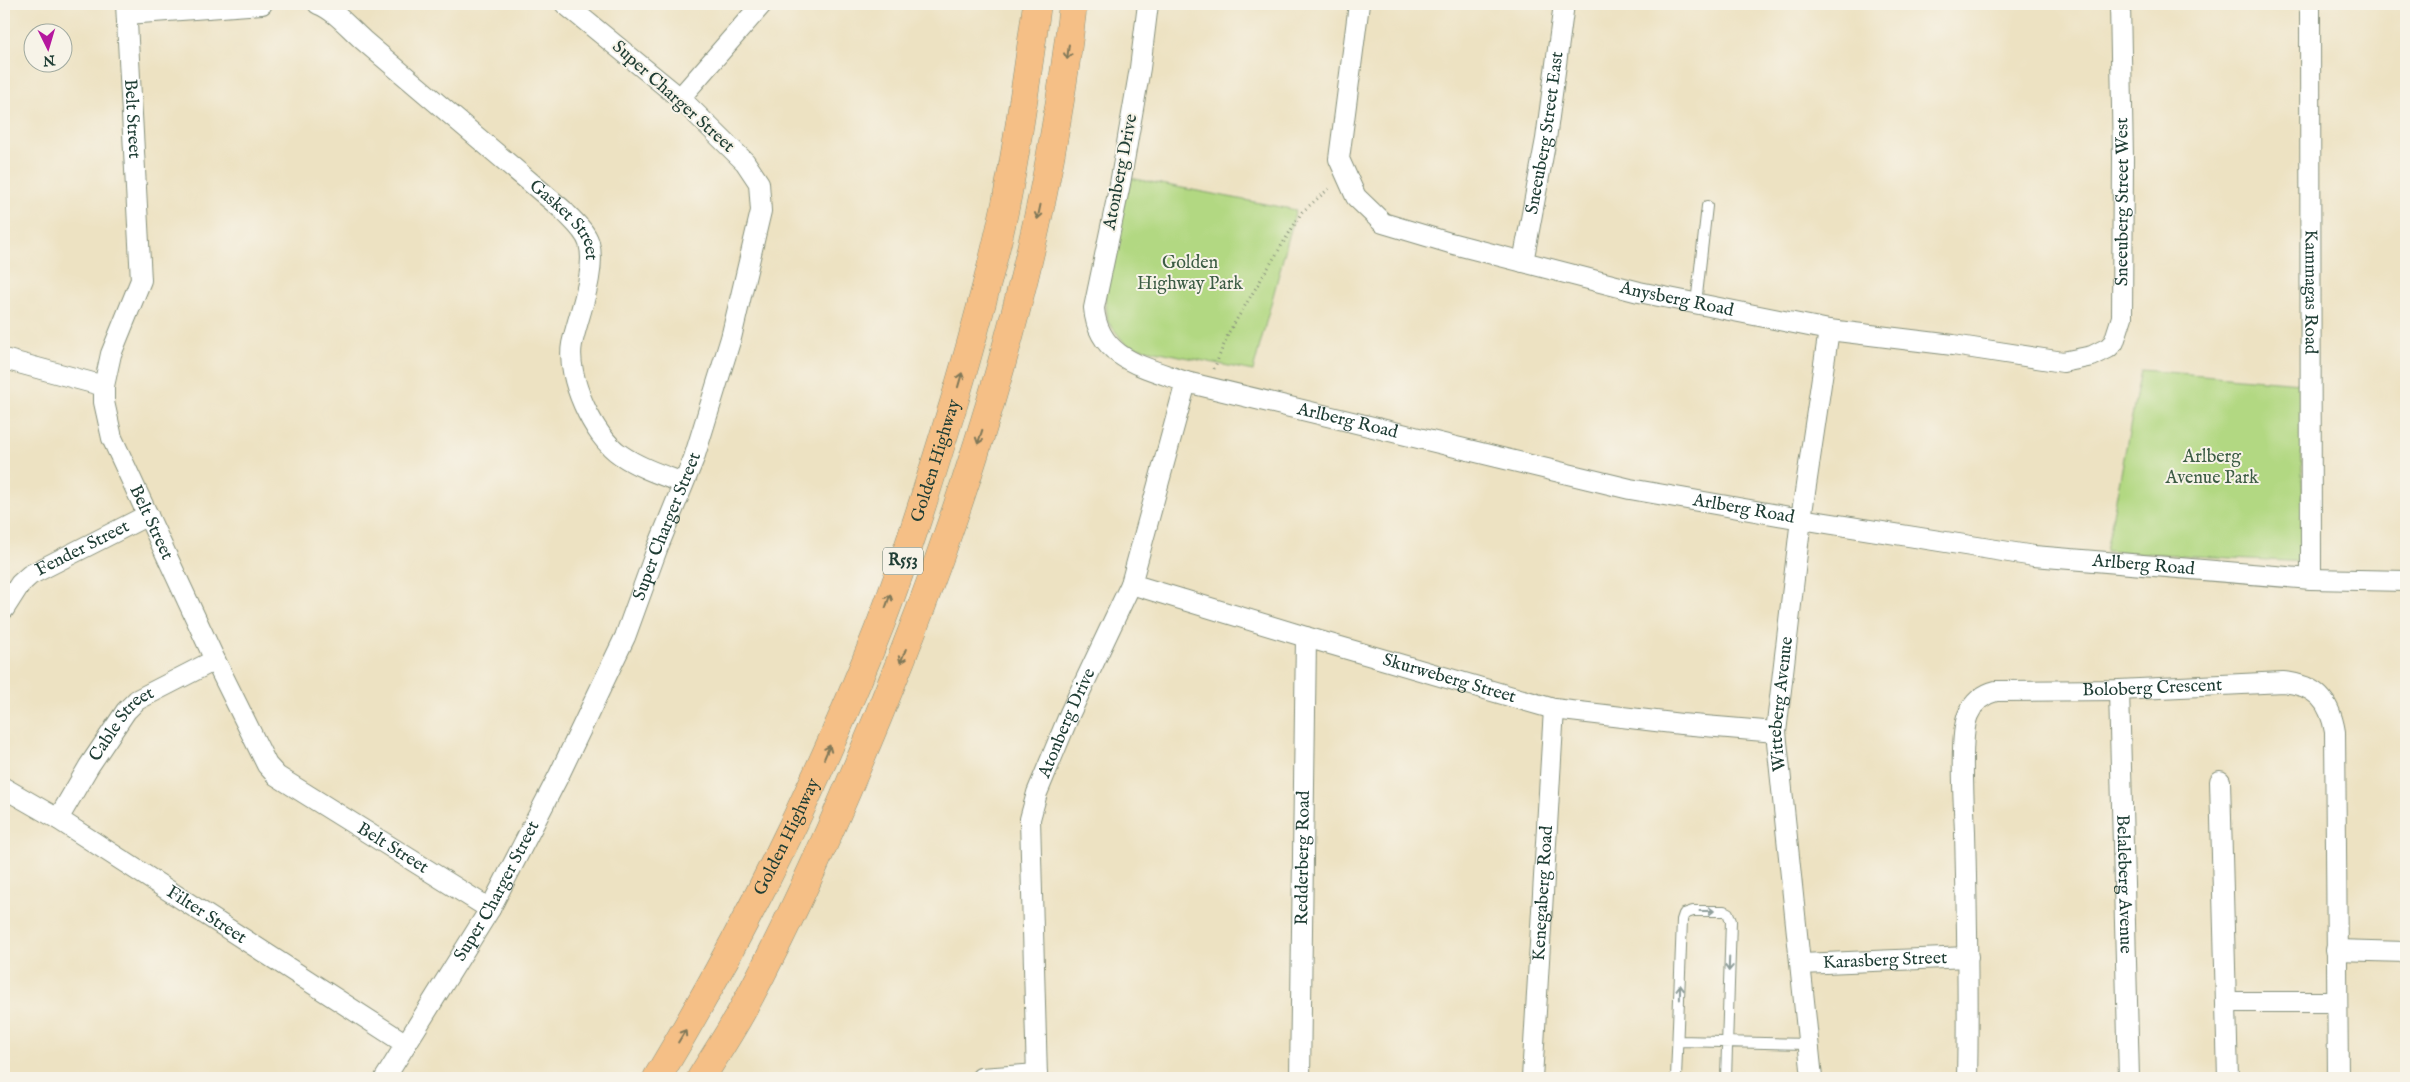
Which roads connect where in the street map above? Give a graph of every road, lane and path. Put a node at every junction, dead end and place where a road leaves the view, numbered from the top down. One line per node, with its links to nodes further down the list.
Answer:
1 (262, 4): 12 (street)
2 (318, 4): 13 (street, Gasket Street)
3 (565, 4): 14 (street, Super Charger Street)
4 (762, 4): 14 (street)
5 (1038, 4): 54 (main road, Golden Highway / R553, one-way to 5)
6 (1073, 4): 55 (main road, Golden Highway / R553, one-way to 55)
7 (1148, 4): 20 (street, Atonberg Drive)
8 (1359, 4): 15 (street, Anysberg Road)
9 (1564, 4): 17 (street, Sneeuberg Street East)
10 (2120, 4): 22 (street, Sneeuberg Street West)
11 (2310, 4): 29 (street, Kammagas Road)
12 (126, 9): 24 (street, Belt Street)
13 (343, 10): 26 (street, Gasket Street)
14 (680, 98): 26 (street, Super Charger Street)
15 (1345, 176): 17 (street, Anysberg Road); 25 (path)
16 (1707, 206): 18 (lane)
17 (1523, 262): 18 (street, Anysberg Road)
18 (1696, 304): 19 (street, Anysberg Road)
19 (1829, 330): 22 (street, Anysberg Road); 28 (street, Witteberg Avenue)
20 (1104, 338): 23 (street, Arlberg Road)
21 (4, 359): 24 (street)
22 (2063, 362)
23 (1186, 382): 25 (street, Arlberg Road); 31 (street, Atonberg Drive)
24 (104, 386): 27 (street, Belt Street)
25 (1208, 387): 28 (street, Arlberg Road)
26 (683, 483): 41 (street, Super Charger Street)
27 (148, 515): 32 (street, Fender Street); 34 (street, Belt Street)
28 (1801, 519): 29 (street, Arlberg Road); 37 (street, Witteberg Avenue)
29 (2312, 578): 30 (street, Arlberg Road)
30 (2406, 581)
31 (1131, 584): 33 (street, Skurweberg Street); 52 (street, Atonberg Drive)
32 (4, 609)
33 (1306, 637): 36 (street, Skurweberg Street); 57 (street, Redderberg Road)
34 (215, 660): 40 (street, Cable Street); 41 (street, Belt Street)
35 (2119, 690): 42 (street, Boloberg Crescent); 44 (street, Boloberg Crescent); 63 (street, Belaleberg Avenue)
36 (1554, 708): 37 (street, Skurweberg Street); 58 (street, Kenegaberg Road)
37 (1776, 732): 45 (street, Witteberg Avenue)
38 (2220, 780): 46 (street)
39 (4, 788): 40 (street, Filter Street)
40 (58, 819): 50 (street, Filter Street)
41 (490, 909): 50 (street, Super Charger Street)
42 (2336, 950): 43 (street); 47 (street, Boloberg Crescent)
43 (2406, 952)
44 (1968, 957): 45 (street, Karasberg Street); 62 (street, Boloberg Crescent)
45 (1801, 964): 51 (street, Witteberg Avenue)
46 (2226, 1002): 47 (street); 64 (street)
47 (2337, 1002): 65 (street, Boloberg Crescent)
48 (1679, 1041): 49 (lane); 49 (lane, one-way to 49); 59 (lane)
49 (1727, 1041): 51 (lane); 60 (lane)
50 (406, 1044): 53 (street, Super Charger Street)
51 (1809, 1044): 61 (street, Witteberg Avenue)
52 (1037, 1076): 56 (street)
53 (385, 1078)
54 (656, 1078)
55 (701, 1078)
56 (981, 1078)
57 (1300, 1078)
58 (1532, 1078)
59 (1676, 1078)
60 (1726, 1078)
61 (1812, 1078)
62 (1967, 1078)
63 (2129, 1078)
64 (2228, 1078)
65 (2338, 1078)

